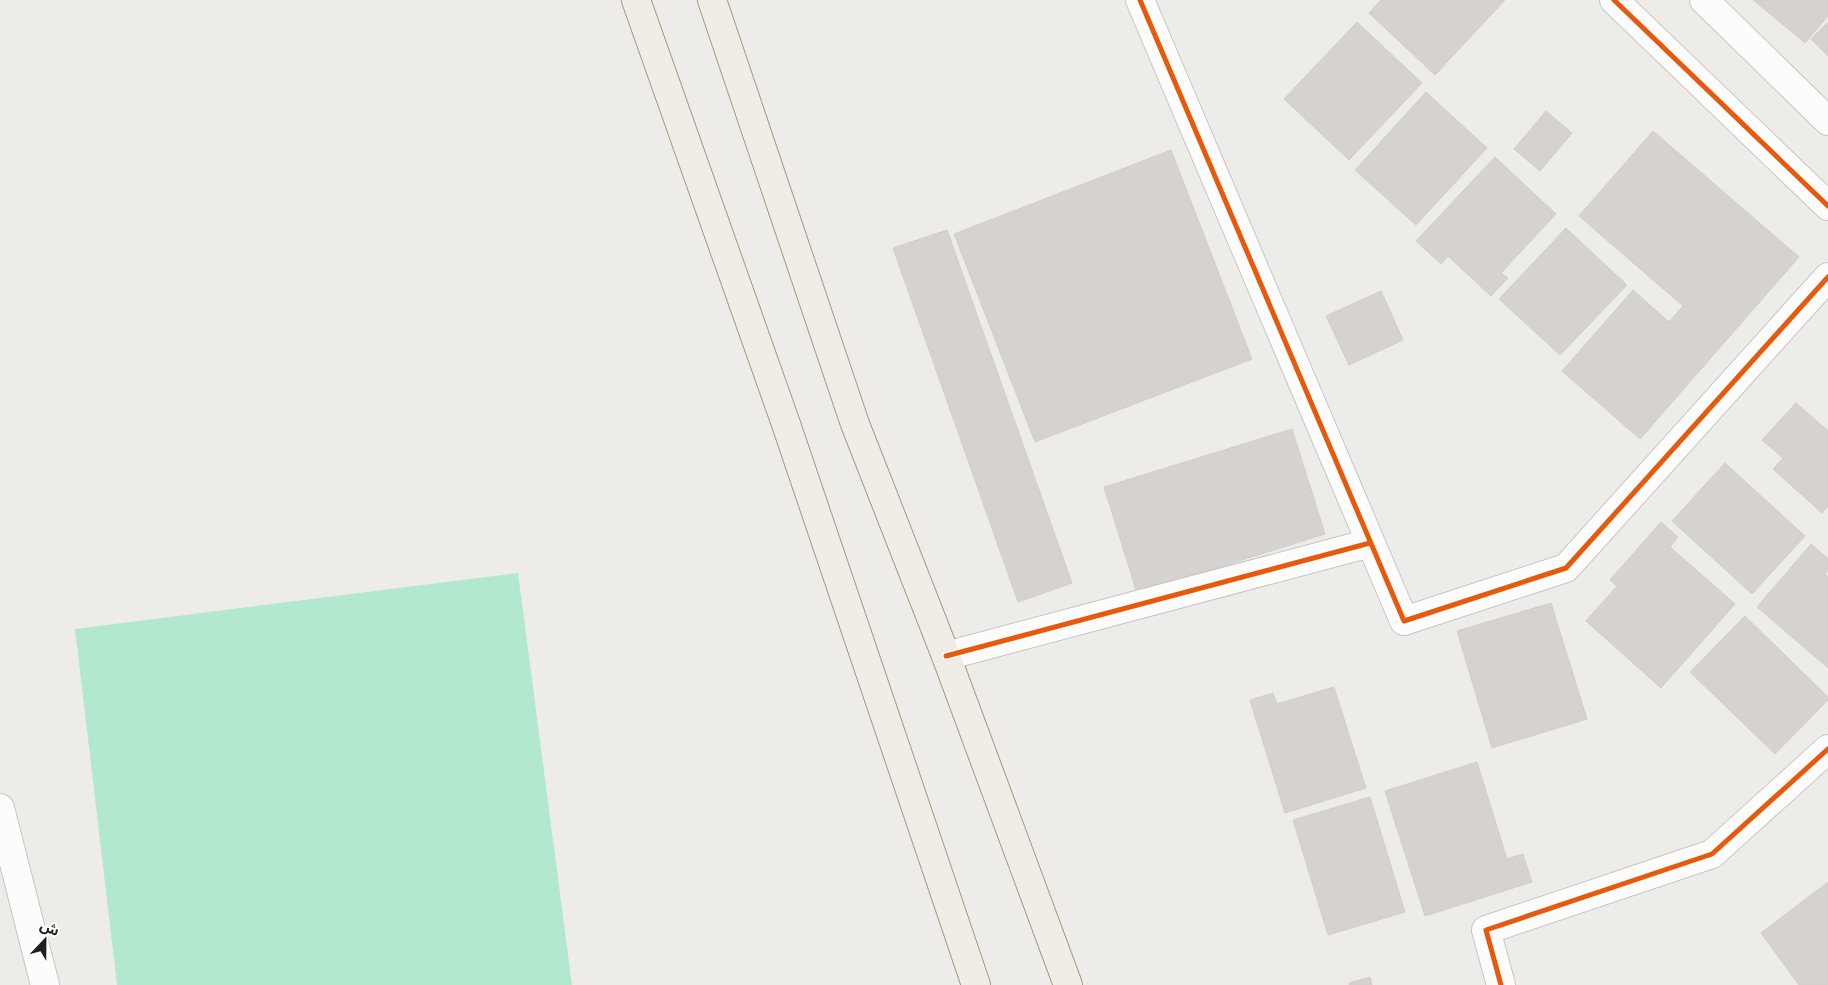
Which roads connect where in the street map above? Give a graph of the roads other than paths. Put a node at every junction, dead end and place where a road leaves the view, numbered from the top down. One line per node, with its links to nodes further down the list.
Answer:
1 (636, 0): 14 (main road)
2 (712, 0): 10 (main road)
3 (1140, 0): 9 (street)
4 (1614, 0): 7 (street)
5 (1704, 0): 6 (street)
6 (1828, 120)
7 (1828, 206)
8 (1828, 277): 9 (street)
9 (1370, 543): 10 (street)
10 (946, 656): 15 (main road)
11 (1828, 750): 16 (street)
12 (0, 808): 13 (street)
13 (45, 985)
14 (976, 985)
15 (1068, 985)
16 (1501, 985)

